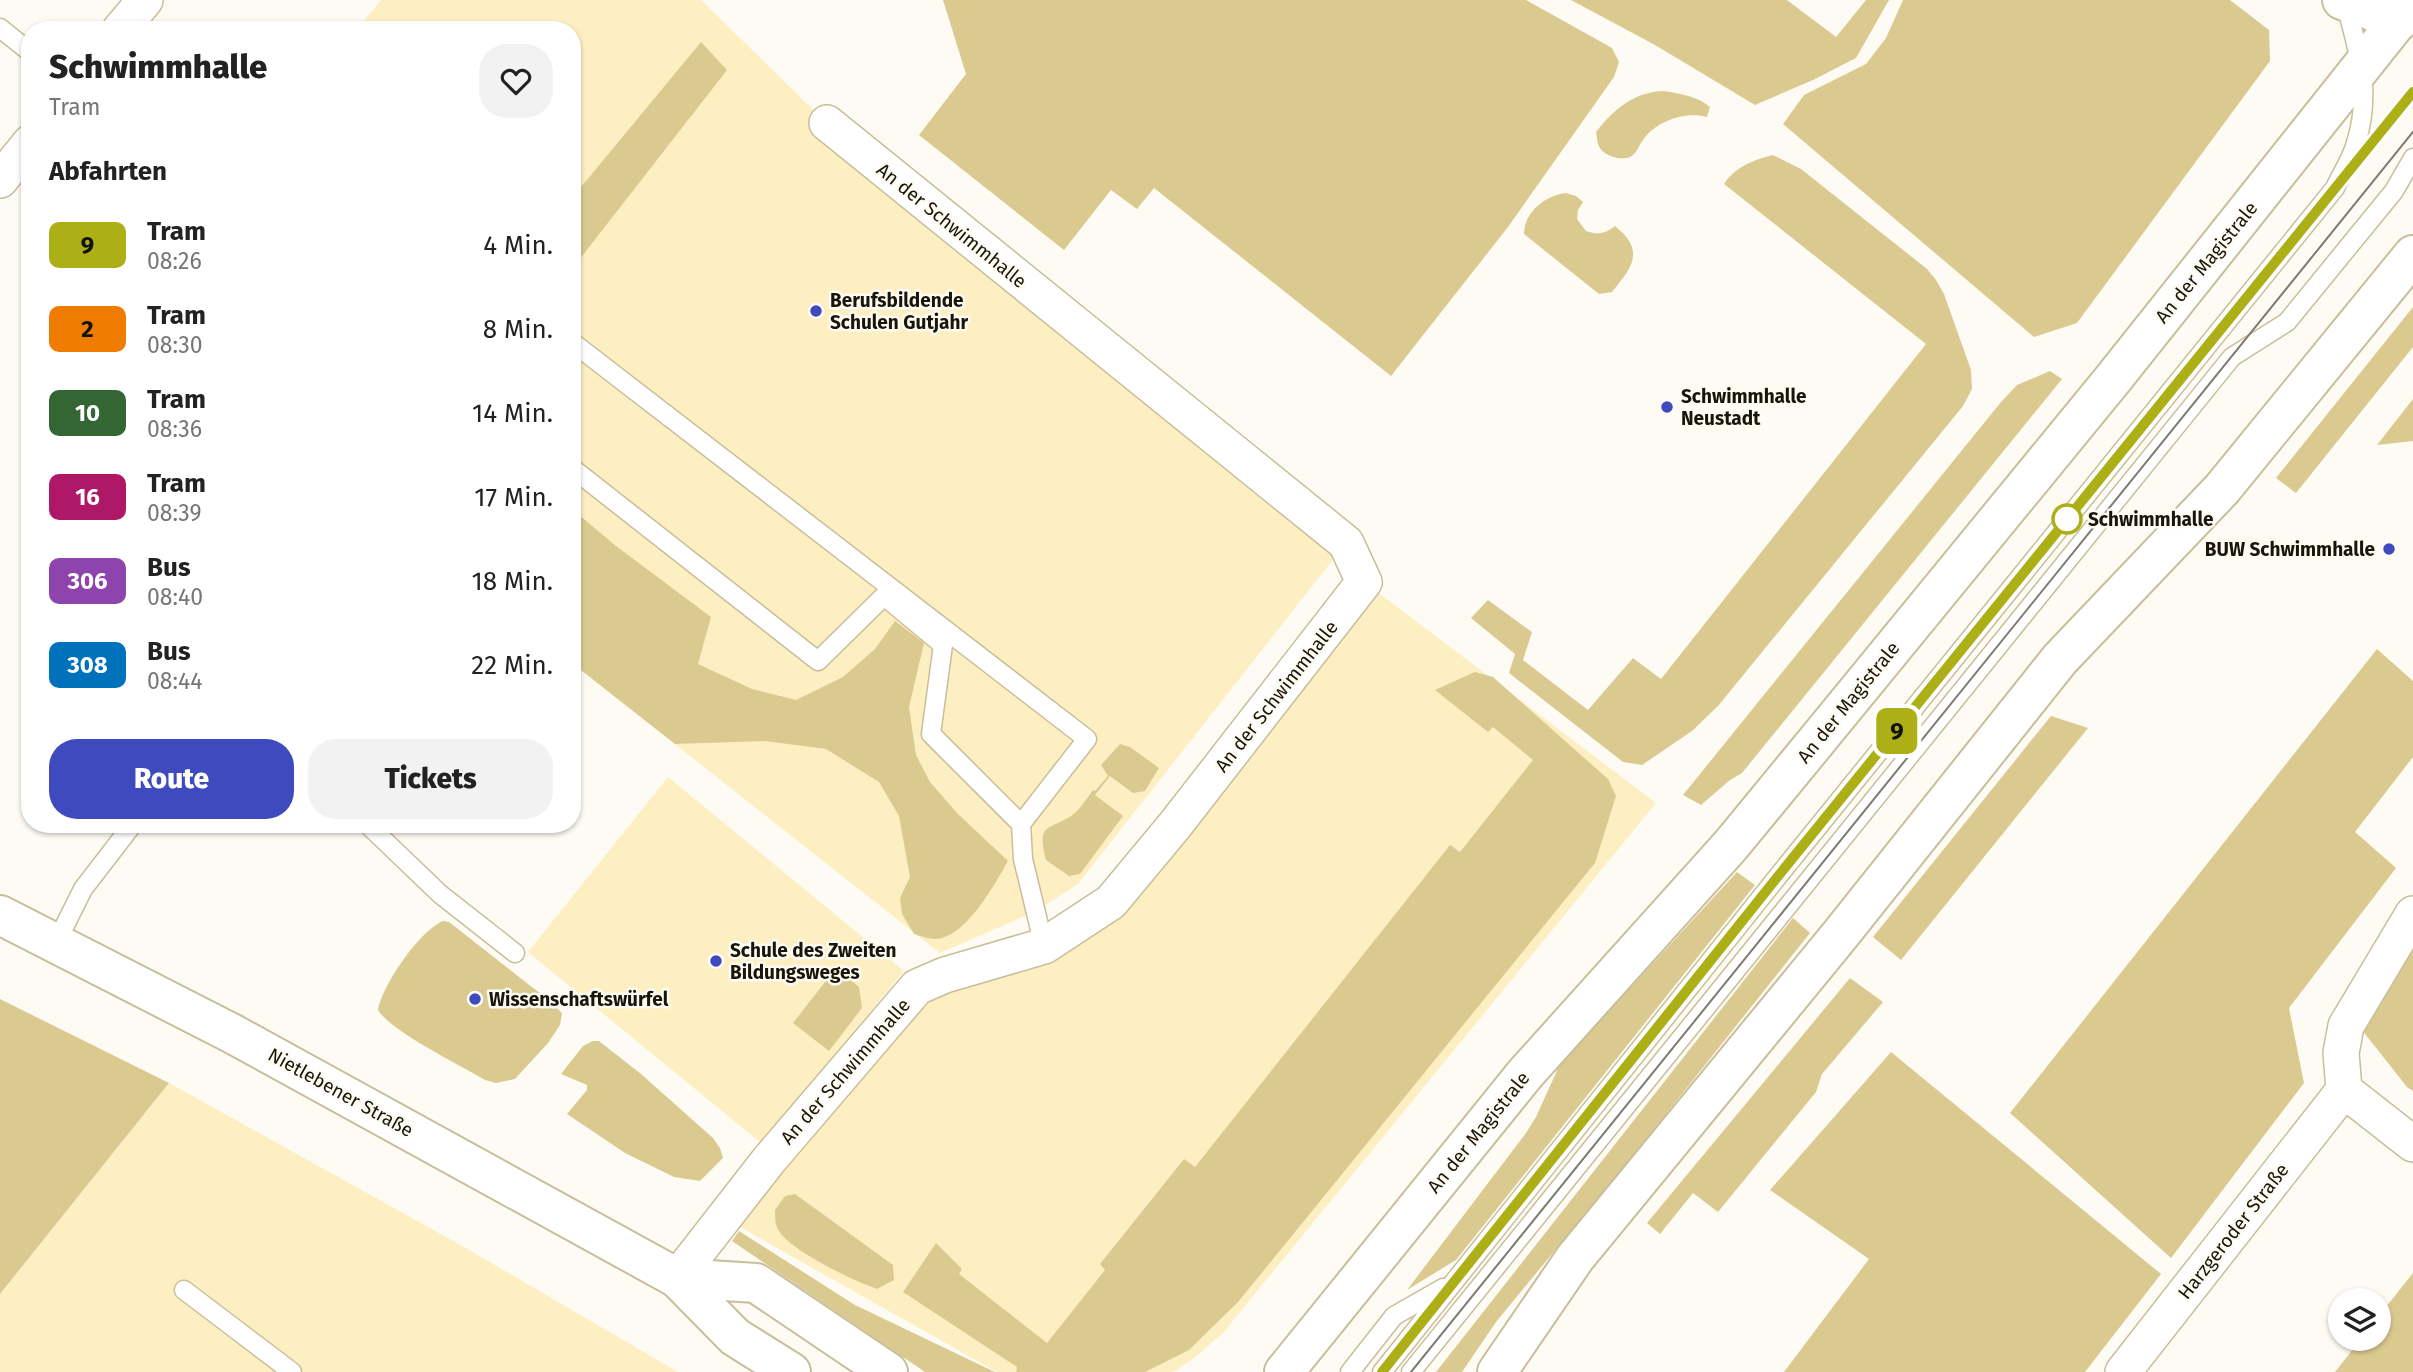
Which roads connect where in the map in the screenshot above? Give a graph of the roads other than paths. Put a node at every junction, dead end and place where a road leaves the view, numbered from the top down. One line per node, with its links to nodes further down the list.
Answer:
1 (145, 0): 4 (street)
2 (2344, 1): 3 (main road); 7 (lane)
3 (2408, 16): 7 (main road, An der Magistrale)
4 (128, 21)
5 (0, 28): 6 (lane)
6 (21, 45)
7 (2362, 66): 26 (lane); 28 (main road, An der Magistrale)
8 (827, 123): 21 (street, An der Schwimmhalle)
9 (21, 154): 11 (street)
10 (2413, 158): 34 (lane)
11 (0, 180)
12 (2413, 255): 35 (main road)
13 (581, 349): 15 (lane)
14 (581, 475): 15 (lane)
15 (1021, 824): 21 (lane)
16 (126, 833): 20 (lane)
17 (376, 833): 22 (lane)
18 (2413, 914): 23 (street)
19 (0, 915): 20 (main road, Nietlebener Straße)
20 (56, 943): 25 (main road, Nietlebener Straße)
21 (1044, 946): 25 (street, An der Schwimmhalle)
22 (514, 953)
23 (2344, 1090): 24 (street); 36 (street, Harzgeroder Straße)
24 (2413, 1144)
25 (677, 1278): 30 (main road, Nietlebener Straße); 31 (main road, Nietlebener Straße)
26 (1452, 1283): 32 (lane); 33 (lane)
27 (184, 1290): 29 (lane)
28 (1283, 1369)
29 (292, 1372)
30 (791, 1372)
31 (888, 1372)
32 (1350, 1372)
33 (1382, 1372)
34 (1411, 1372)
35 (1497, 1372)
36 (2123, 1372)

